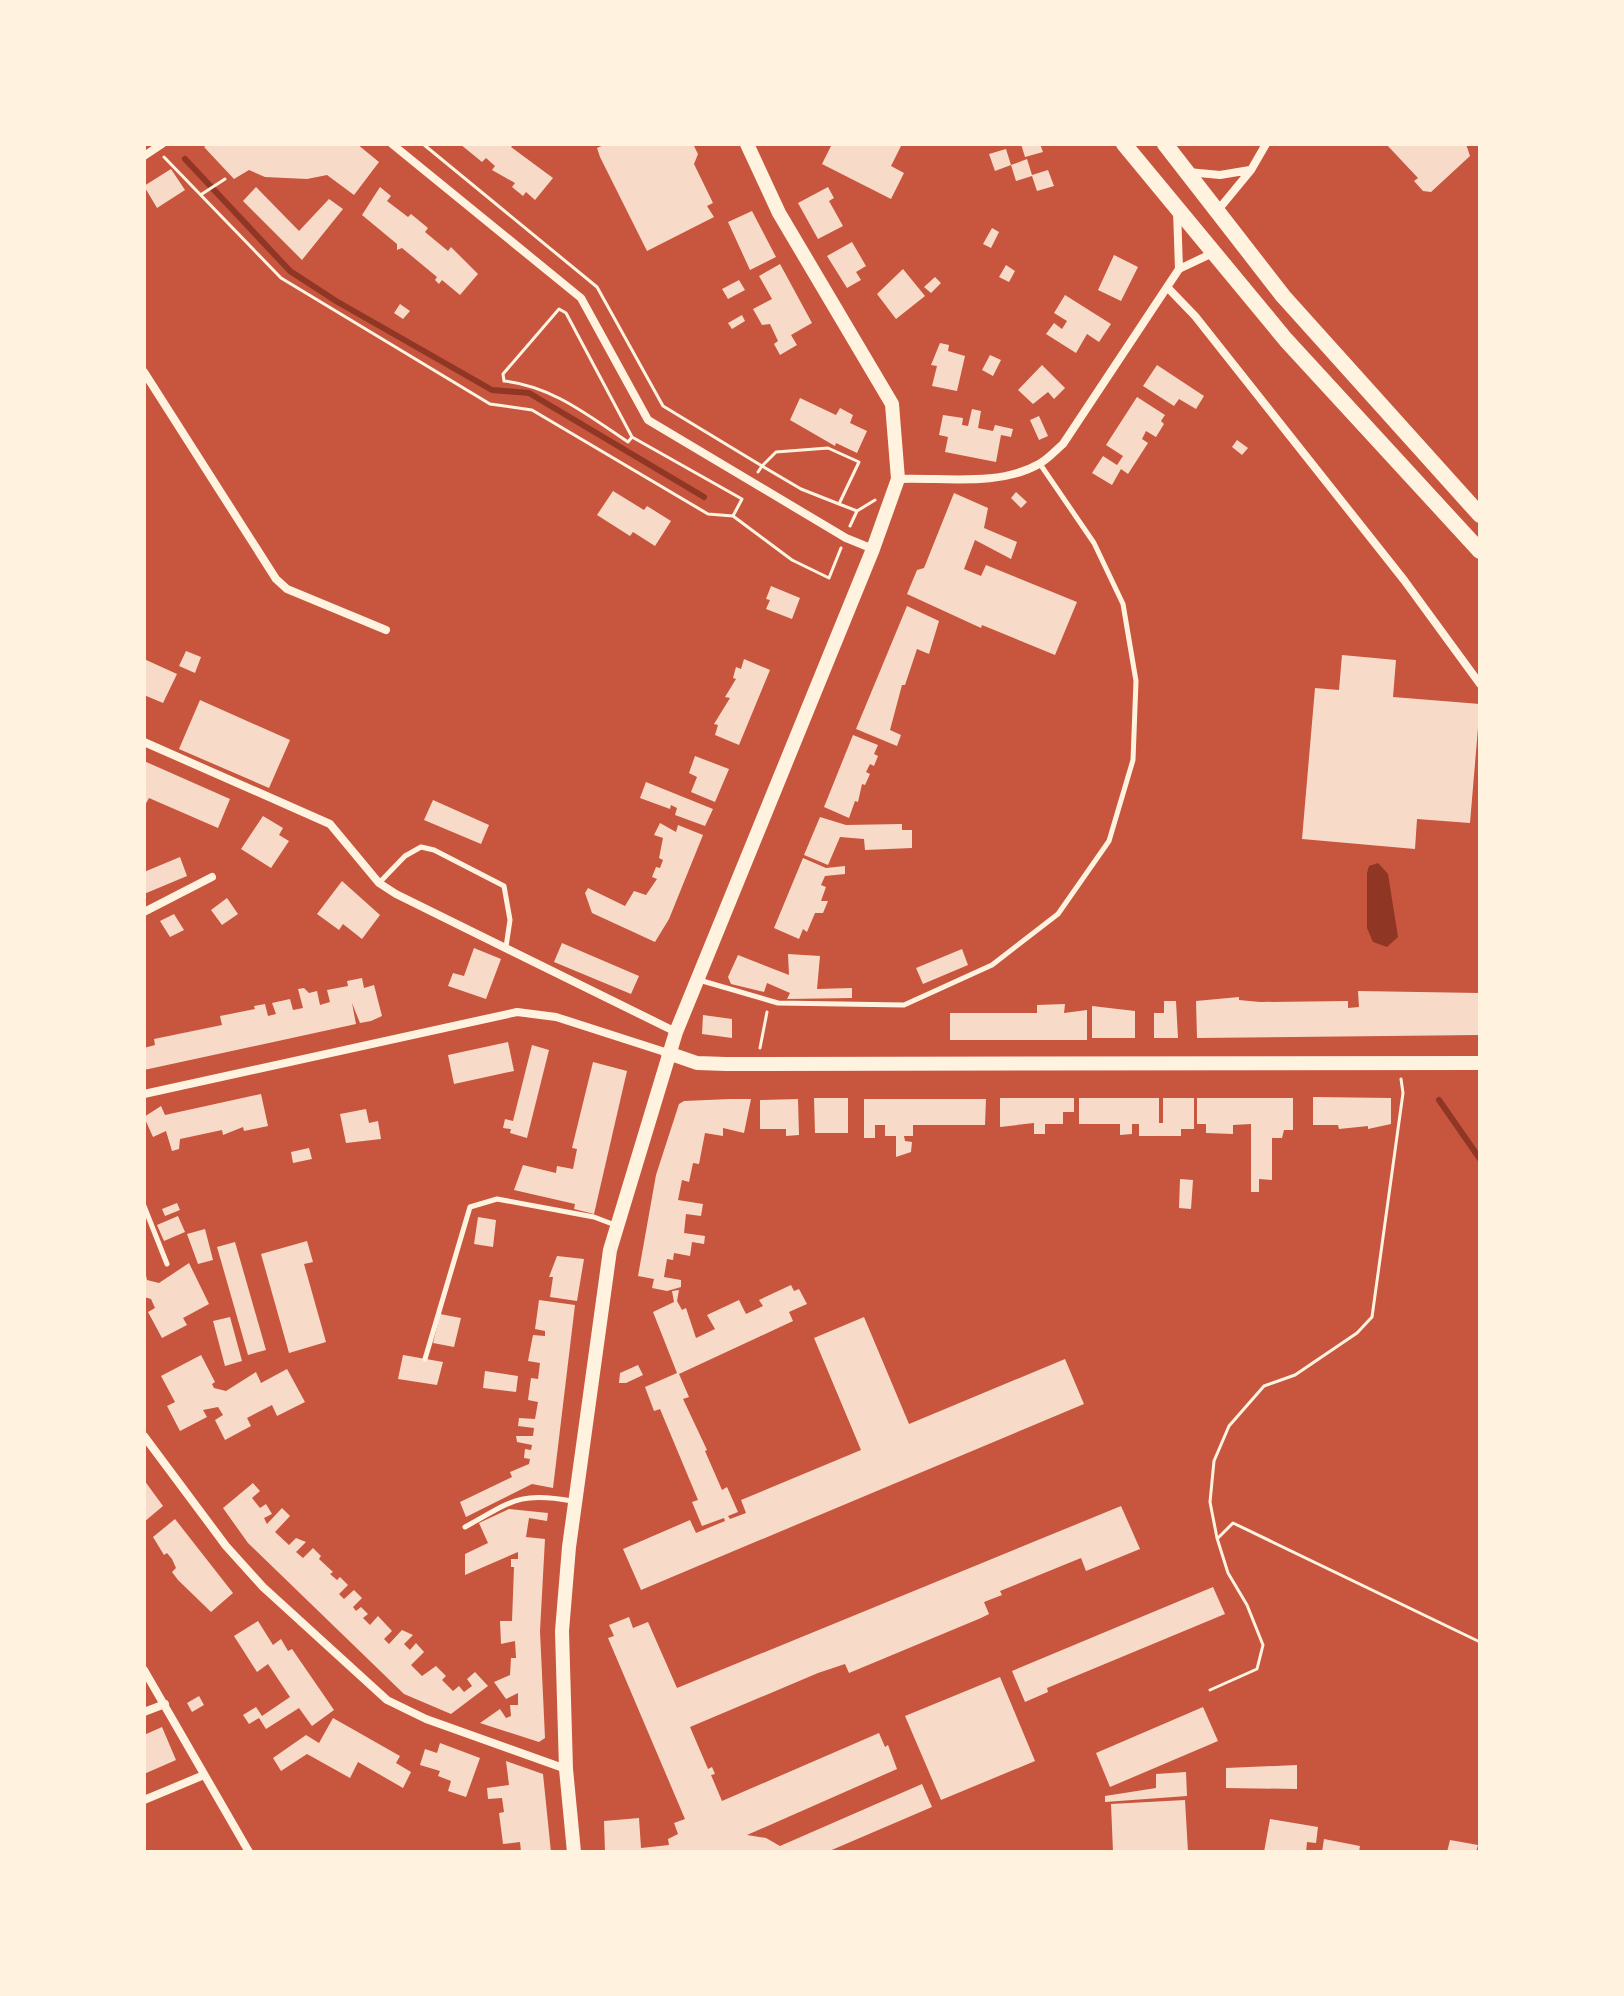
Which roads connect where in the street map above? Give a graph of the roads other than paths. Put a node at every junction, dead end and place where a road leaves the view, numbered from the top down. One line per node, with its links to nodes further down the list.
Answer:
1 (392, 144): 19 (street)
2 (747, 144): 17 (main road)
3 (1124, 144): 10 (main road)
4 (1165, 144): 9 (main road)
5 (1266, 144): 8 (street)
6 (159, 146): 7 (street)
7 (144, 156)
8 (1251, 170): 9 (street); 11 (street)
9 (1187, 172): 11 (main road)
10 (1177, 210): 12 (main road); 13 (street)
11 (1218, 210): 18 (main road)
12 (1213, 253): 13 (street); 20 (main road)
13 (1179, 269): 14 (street)
14 (1168, 288): 16 (street); 22 (street)
15 (144, 372): 21 (street)
16 (1040, 464): 17 (street); 28 (lane)
17 (898, 479): 19 (main road)
18 (1480, 515)
19 (873, 549): 28 (main road)
20 (1480, 551)
21 (386, 630)
22 (1480, 684)
23 (144, 742): 25 (street)
24 (212, 877): 26 (street)
25 (379, 883): 27 (street); 27 (lane)
26 (144, 912)
27 (506, 947): 29 (street)
28 (698, 980): 29 (main road)
29 (676, 1032): 30 (main road)
30 (668, 1053): 31 (main road); 32 (street); 34 (main road)
31 (1480, 1063)
32 (144, 1094)
33 (144, 1206): 35 (lane)
34 (616, 1226): 36 (lane); 38 (main road)
35 (167, 1264)
36 (425, 1359)
37 (144, 1436): 43 (street)
38 (575, 1501): 39 (lane); 43 (main road)
39 (465, 1527)
40 (144, 1670): 41 (street)
41 (165, 1704): 42 (street); 44 (street)
42 (144, 1712)
43 (566, 1769): 47 (main road)
44 (204, 1775): 45 (street); 46 (street)
45 (144, 1800)
46 (249, 1852)
47 (574, 1852)

